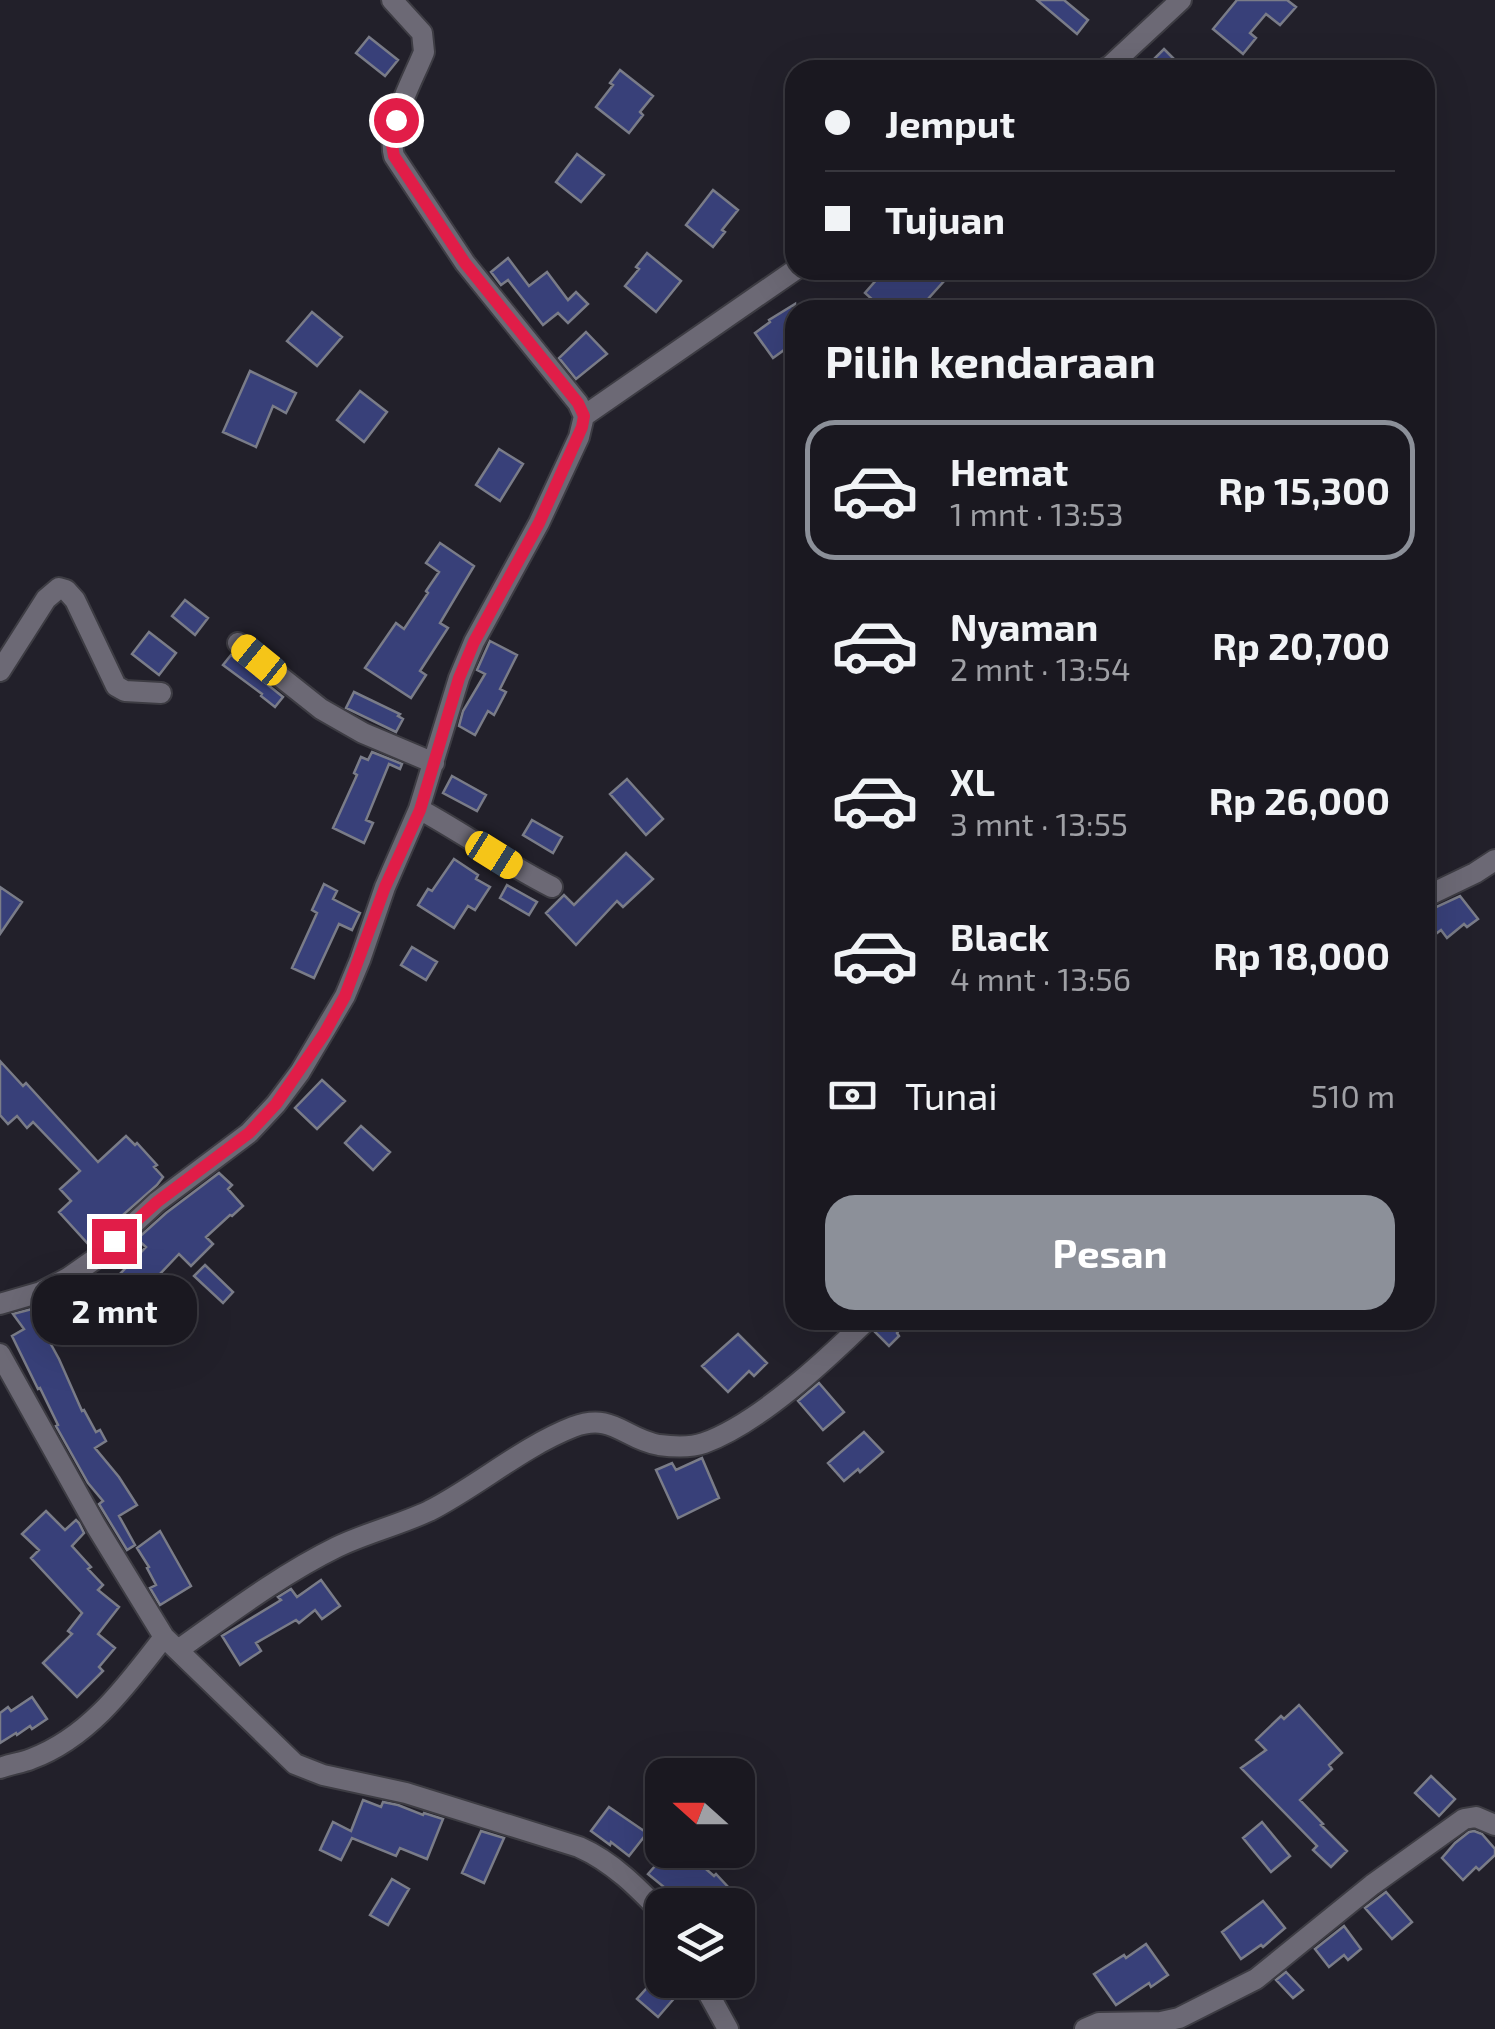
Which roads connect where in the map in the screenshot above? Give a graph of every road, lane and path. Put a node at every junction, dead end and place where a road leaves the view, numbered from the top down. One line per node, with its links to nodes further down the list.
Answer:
1 (392, 0): 5 (street)
2 (1181, 0): 3 (street)
3 (1116, 60)
4 (785, 277): 5 (street)
5 (584, 416): 9 (street)
6 (238, 643): 9 (street)
7 (0, 671): 8 (street)
8 (160, 693)
9 (434, 763): 10 (street)
10 (420, 810): 12 (street); 14 (street)
11 (1495, 860): 13 (street)
12 (552, 887)
13 (1435, 892)
14 (0, 1304)
15 (856, 1330): 17 (street)
16 (0, 1354): 17 (street)
17 (171, 1643): 18 (street); 20 (street)
18 (0, 1768)
19 (1495, 1825): 23 (street)
20 (645, 1895)
21 (712, 1998): 22 (street)
22 (728, 2029)
23 (1085, 2029)

